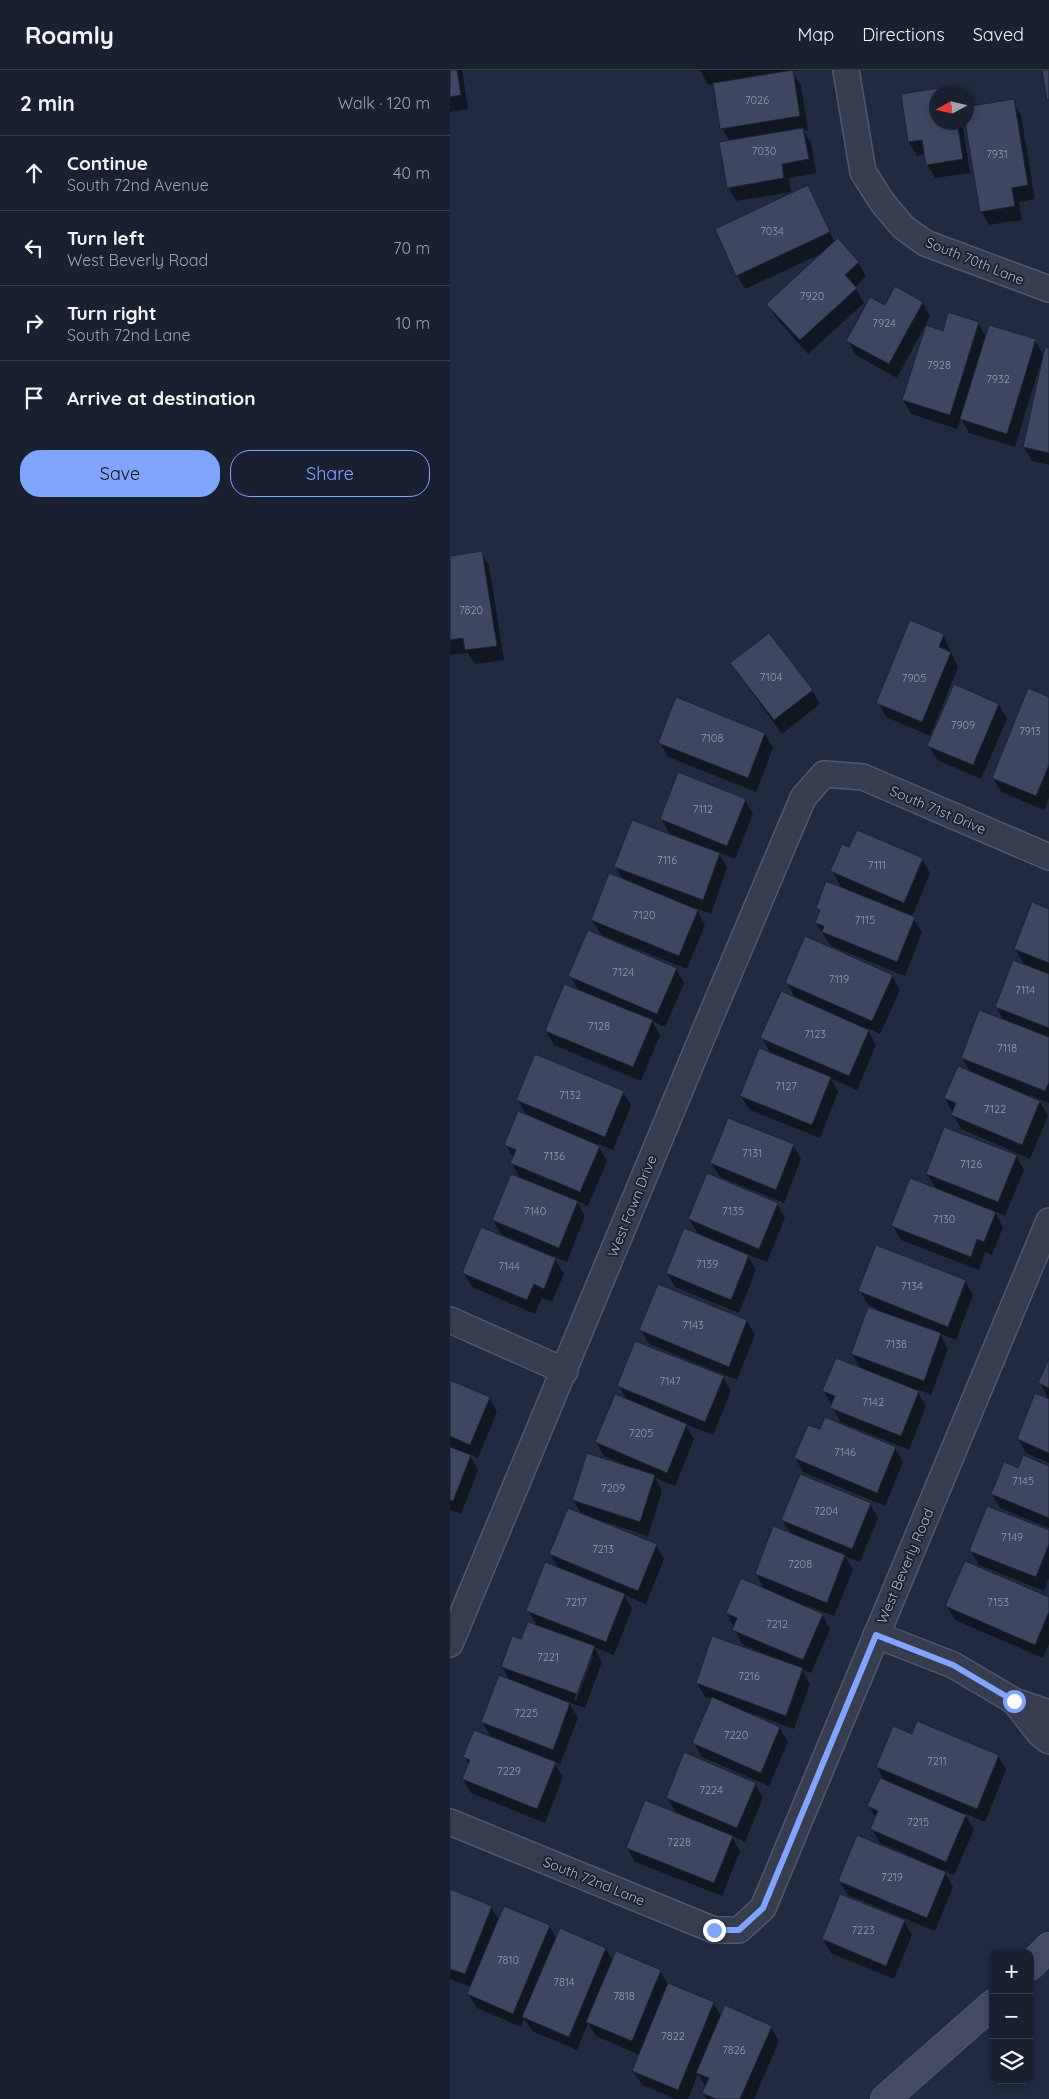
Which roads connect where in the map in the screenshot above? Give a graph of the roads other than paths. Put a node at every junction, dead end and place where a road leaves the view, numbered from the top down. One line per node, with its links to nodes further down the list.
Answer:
1 (846, 70): 2 (street, South 70th Lane)
2 (1049, 289)
3 (824, 774): 4 (street, South 71st Drive); 7 (street, West Fawn Drive)
4 (1049, 857)
5 (1049, 1221): 8 (street, West Beverly Road)
6 (450, 1320): 7 (street)
7 (565, 1371): 9 (street, West Fawn Drive)
8 (876, 1635): 10 (street); 14 (street, West Beverly Road)
9 (450, 1644)
10 (1014, 1701): 11 (street); 12 (street)
11 (1049, 1713)
12 (1049, 1741)
13 (450, 1822): 14 (street, South 72nd Lane)
14 (739, 1930)
15 (989, 2008): 16 (street)
16 (885, 2099)

